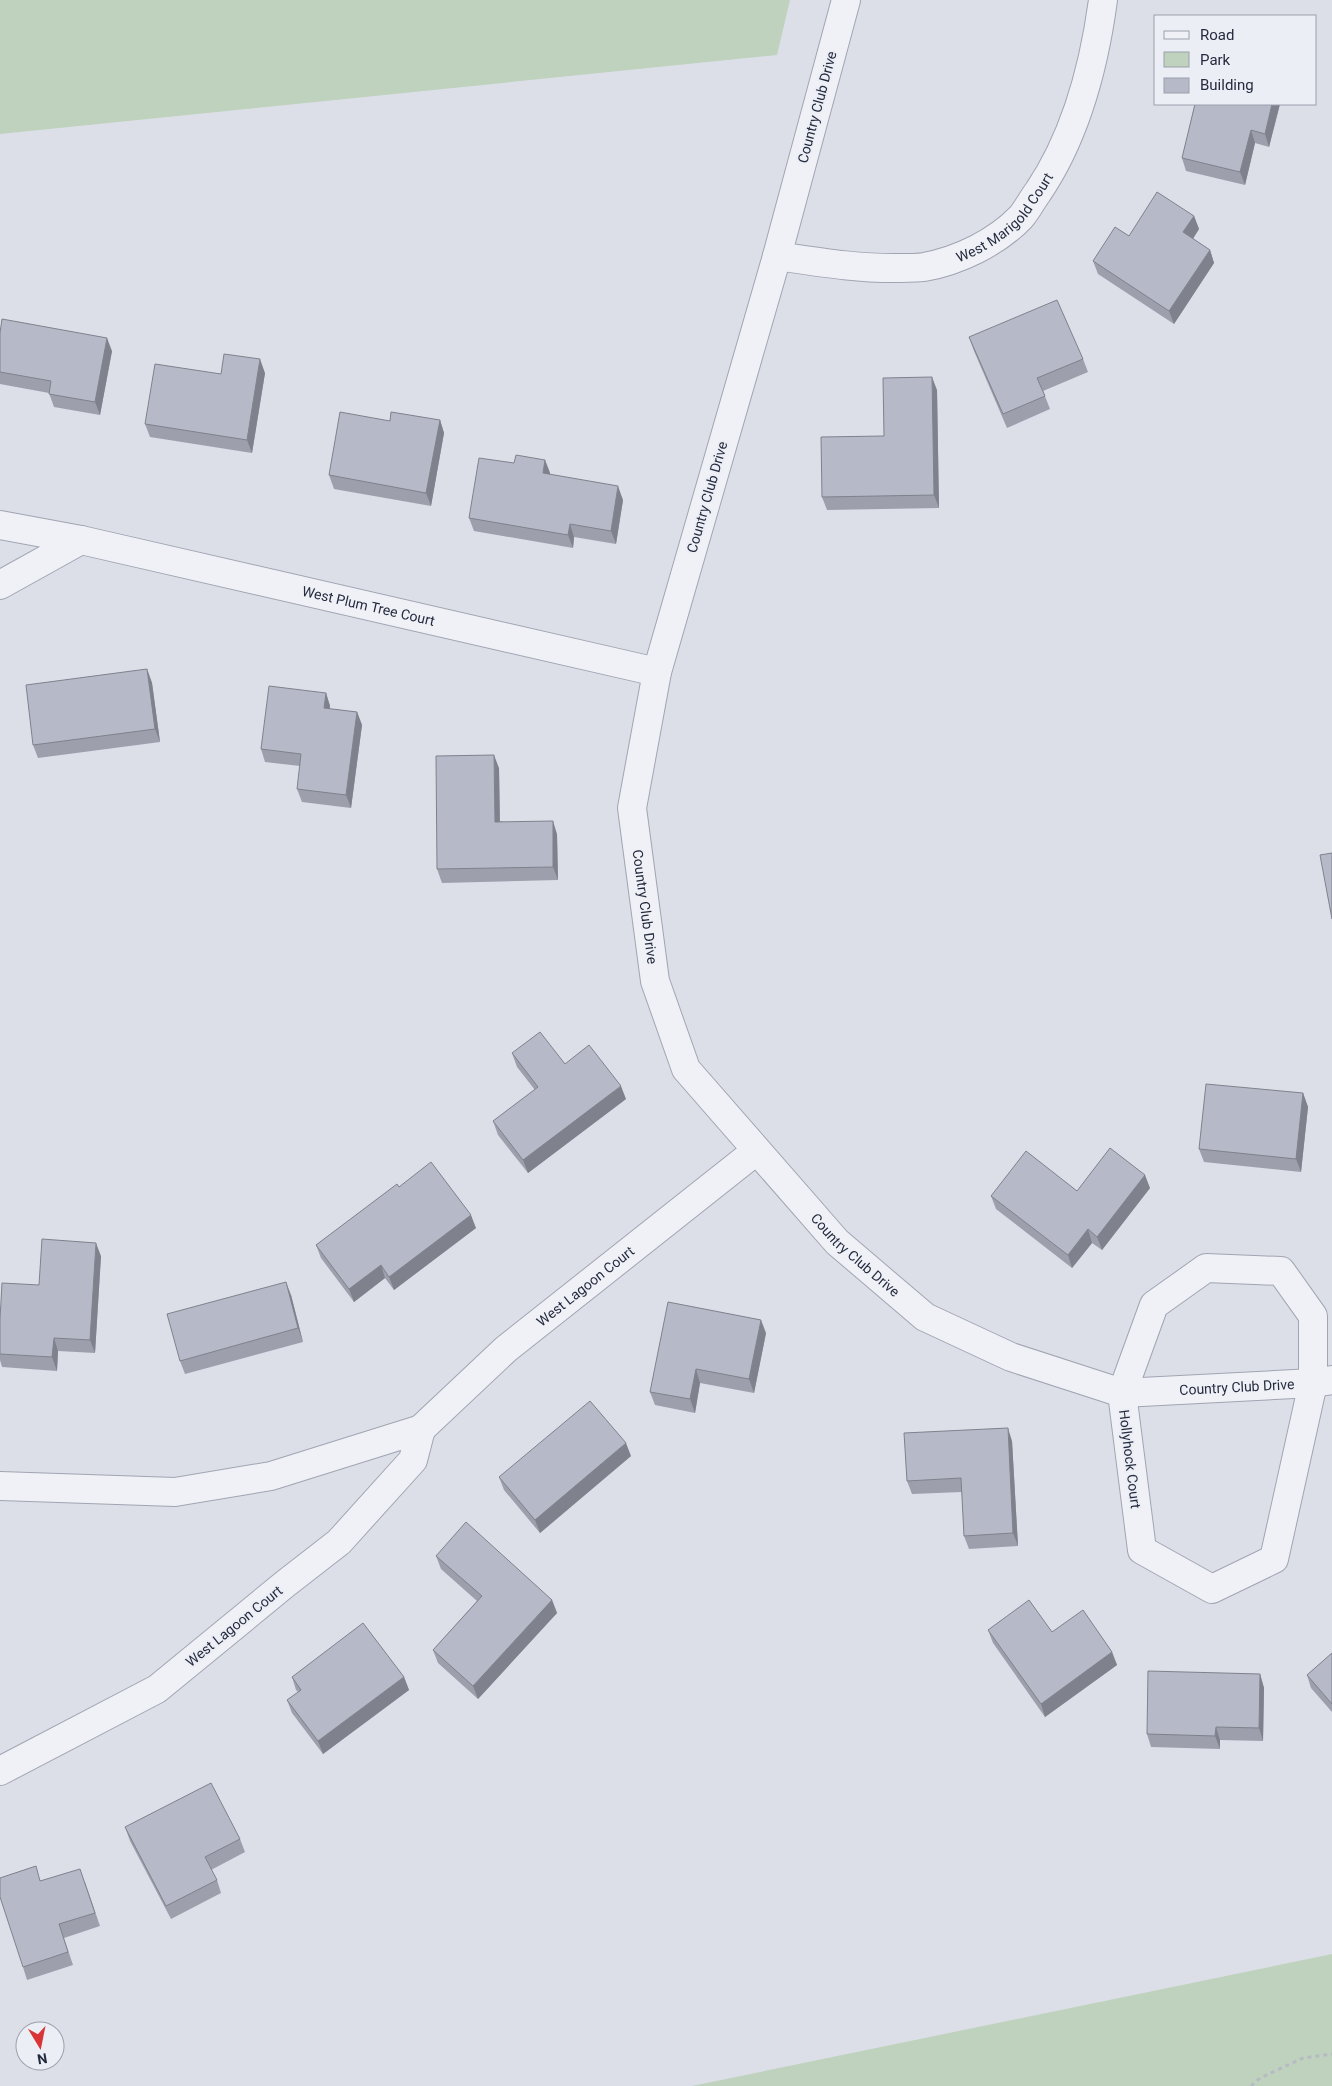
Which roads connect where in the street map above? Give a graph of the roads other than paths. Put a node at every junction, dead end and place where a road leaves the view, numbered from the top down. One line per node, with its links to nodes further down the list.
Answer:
1 (846, 0): 3 (street, Country Club Drive)
2 (1103, 0): 3 (street, West Marigold Court)
3 (777, 256): 7 (street, Country Club Drive)
4 (0, 525): 5 (street, West Plum Tree Court)
5 (81, 540): 6 (street); 7 (street, West Plum Tree Court)
6 (0, 585)
7 (657, 672): 8 (street, Country Club Drive)
8 (756, 1151): 10 (street, Country Club Drive); 11 (street, West Lagoon Court)
9 (1323, 1382): 10 (street, Country Club Drive); 10 (street, Hollyhock Court); 10 (street, Hollyhock Court)
10 (1122, 1393)
11 (421, 1429): 12 (street, West Lagoon Court); 13 (street, West Lagoon Court)
12 (0, 1486)
13 (0, 1771)

